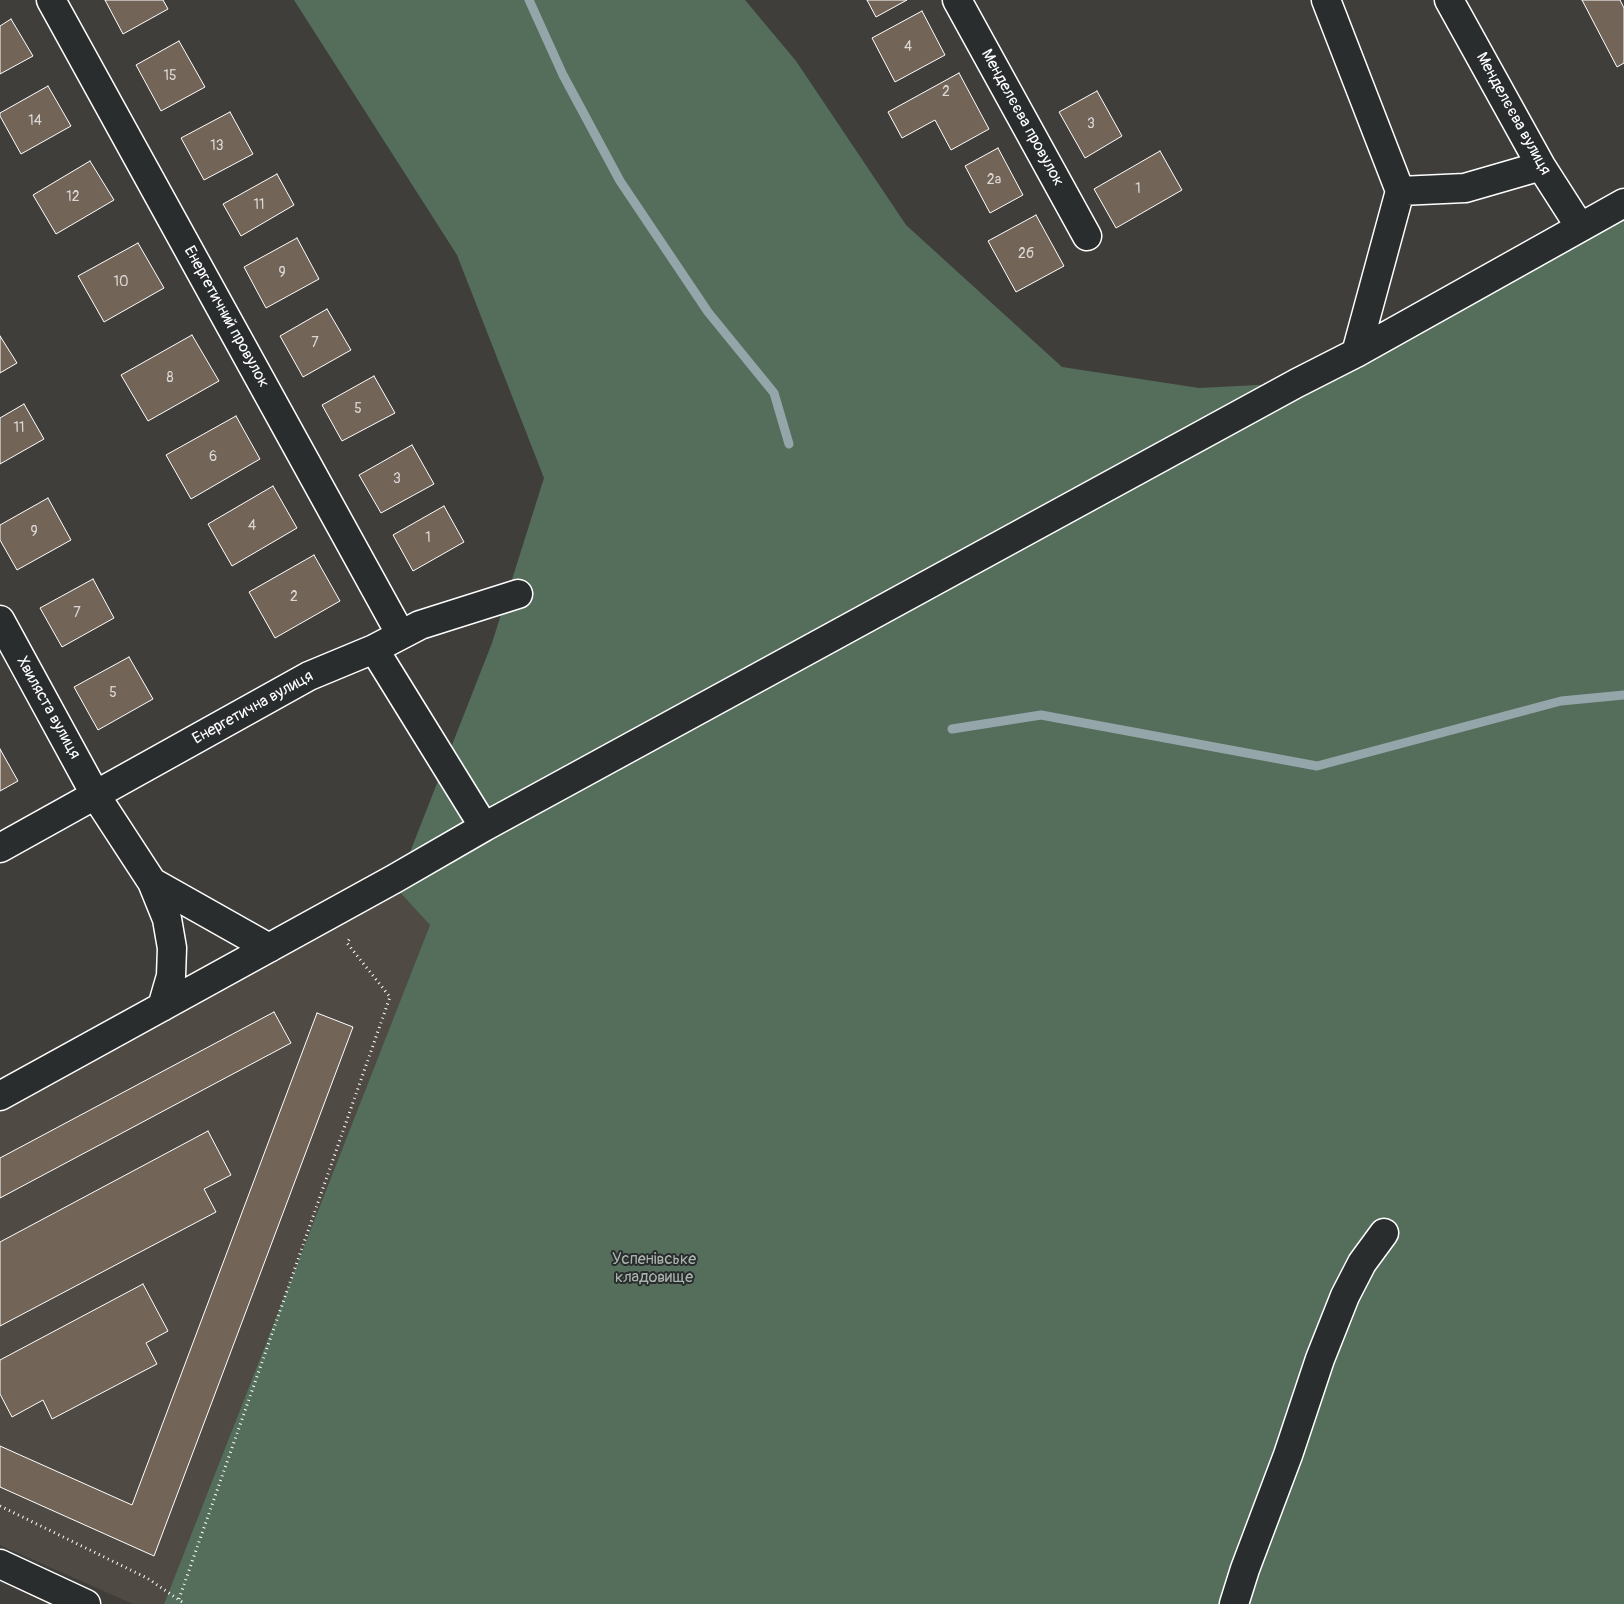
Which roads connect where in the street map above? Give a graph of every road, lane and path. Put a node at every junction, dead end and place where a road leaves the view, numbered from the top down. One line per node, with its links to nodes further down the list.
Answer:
1 (51, 0): 13 (main road, Енергетичний провулок)
2 (957, 0): 9 (main road, Менделєєва провулок)
3 (1326, 0): 6 (main road)
4 (1449, 0): 5 (main road, Менделєєва вулиця)
5 (1541, 166): 6 (main road); 8 (main road, Менделєєва вулиця)
6 (1400, 191): 10 (main road)
7 (1624, 203): 8 (main road)
8 (1580, 227): 10 (main road)
9 (1087, 236)
10 (1356, 353): 16 (main road)
11 (518, 594): 13 (main road, Енергетична вулиця)
12 (0, 620): 15 (main road, Хвиляста вулиця)
13 (401, 635): 14 (main road, Енергетична вулиця)
14 (374, 649): 15 (main road, Енергетична вулиця); 16 (main road)
15 (96, 796): 17 (main road, Енергетична вулиця); 18 (main road, Хвиляста вулиця)
16 (484, 827): 20 (main road)
17 (0, 848)
18 (152, 882): 20 (main road); 21 (main road, Хвиляста вулиця)
19 (347, 943): 26 (path)
20 (269, 948): 21 (main road)
21 (162, 1007): 22 (main road)
22 (0, 1096)
23 (1384, 1233): 29 (main road)
24 (0, 1506): 26 (path)
25 (0, 1564): 27 (main road)
26 (179, 1599): 28 (path)
27 (86, 1604)
28 (186, 1604)
29 (1234, 1604)

